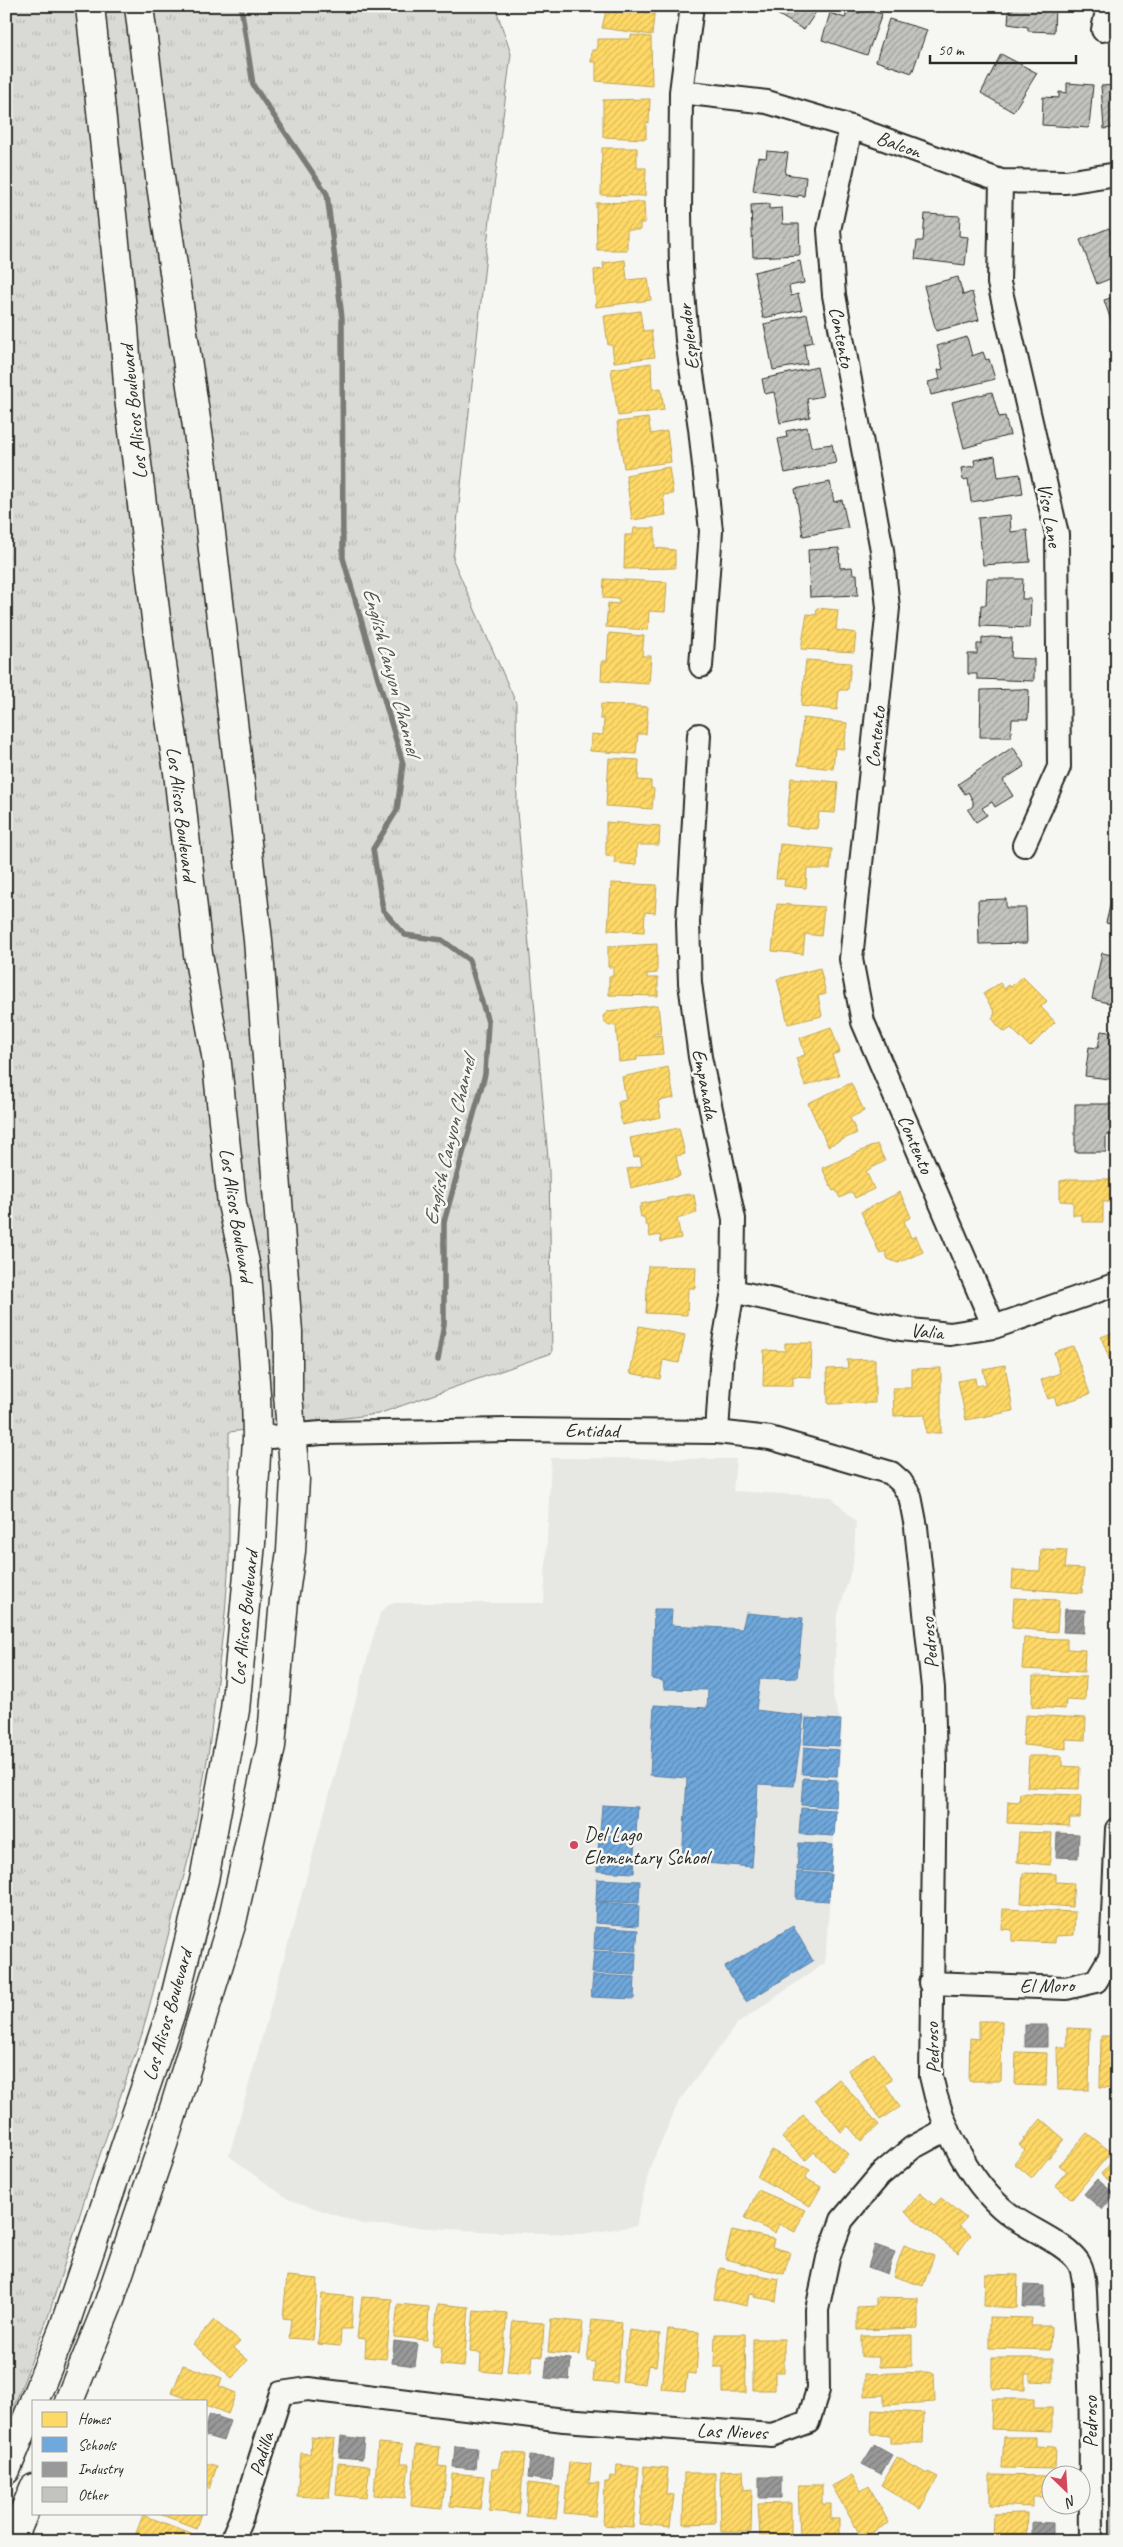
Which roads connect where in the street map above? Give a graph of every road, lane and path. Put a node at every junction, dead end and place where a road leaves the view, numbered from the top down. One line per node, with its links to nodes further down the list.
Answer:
1 (90, 6): 18 (main road, Los Alisos Boulevard)
2 (139, 6): 17 (main road, Los Alisos Boulevard)
3 (692, 6): 6 (street, Esplendor)
4 (1108, 6): 5 (street)
5 (1102, 30)
6 (681, 92): 7 (street, Balcon); 10 (street, Esplendor)
7 (851, 127): 9 (street, Balcon); 15 (street, Contento)
8 (1117, 174): 9 (street, Balcon)
9 (1001, 181): 12 (street, Viso Lane)
10 (701, 666)
11 (698, 735): 14 (street, Empanada)
12 (1024, 845)
13 (1117, 1284): 15 (street, Valia)
14 (733, 1292): 15 (street, Valia); 16 (street, Empanada)
15 (994, 1327)
16 (717, 1432): 17 (street, Entidad); 19 (street, Entidad)
17 (293, 1436): 18 (street, Entidad); 25 (main road, Los Alisos Boulevard)
18 (257, 1438): 24 (main road, Los Alisos Boulevard)
19 (910, 1496): 21 (street, Pedroso)
20 (1117, 1829): 21 (street, El Moro)
21 (930, 1983): 22 (street, Pedroso)
22 (947, 2129): 23 (street, Las Nieves); 31 (street, Pedroso)
23 (308, 2389): 30 (street, Padilla)
24 (34, 2400)
25 (69, 2400)
26 (32, 2406): 27 (main road, Los Alisos Boulevard)
27 (6, 2470)
28 (32, 2493): 29 (main road)
29 (12, 2541)
30 (232, 2541)
31 (1090, 2541)

